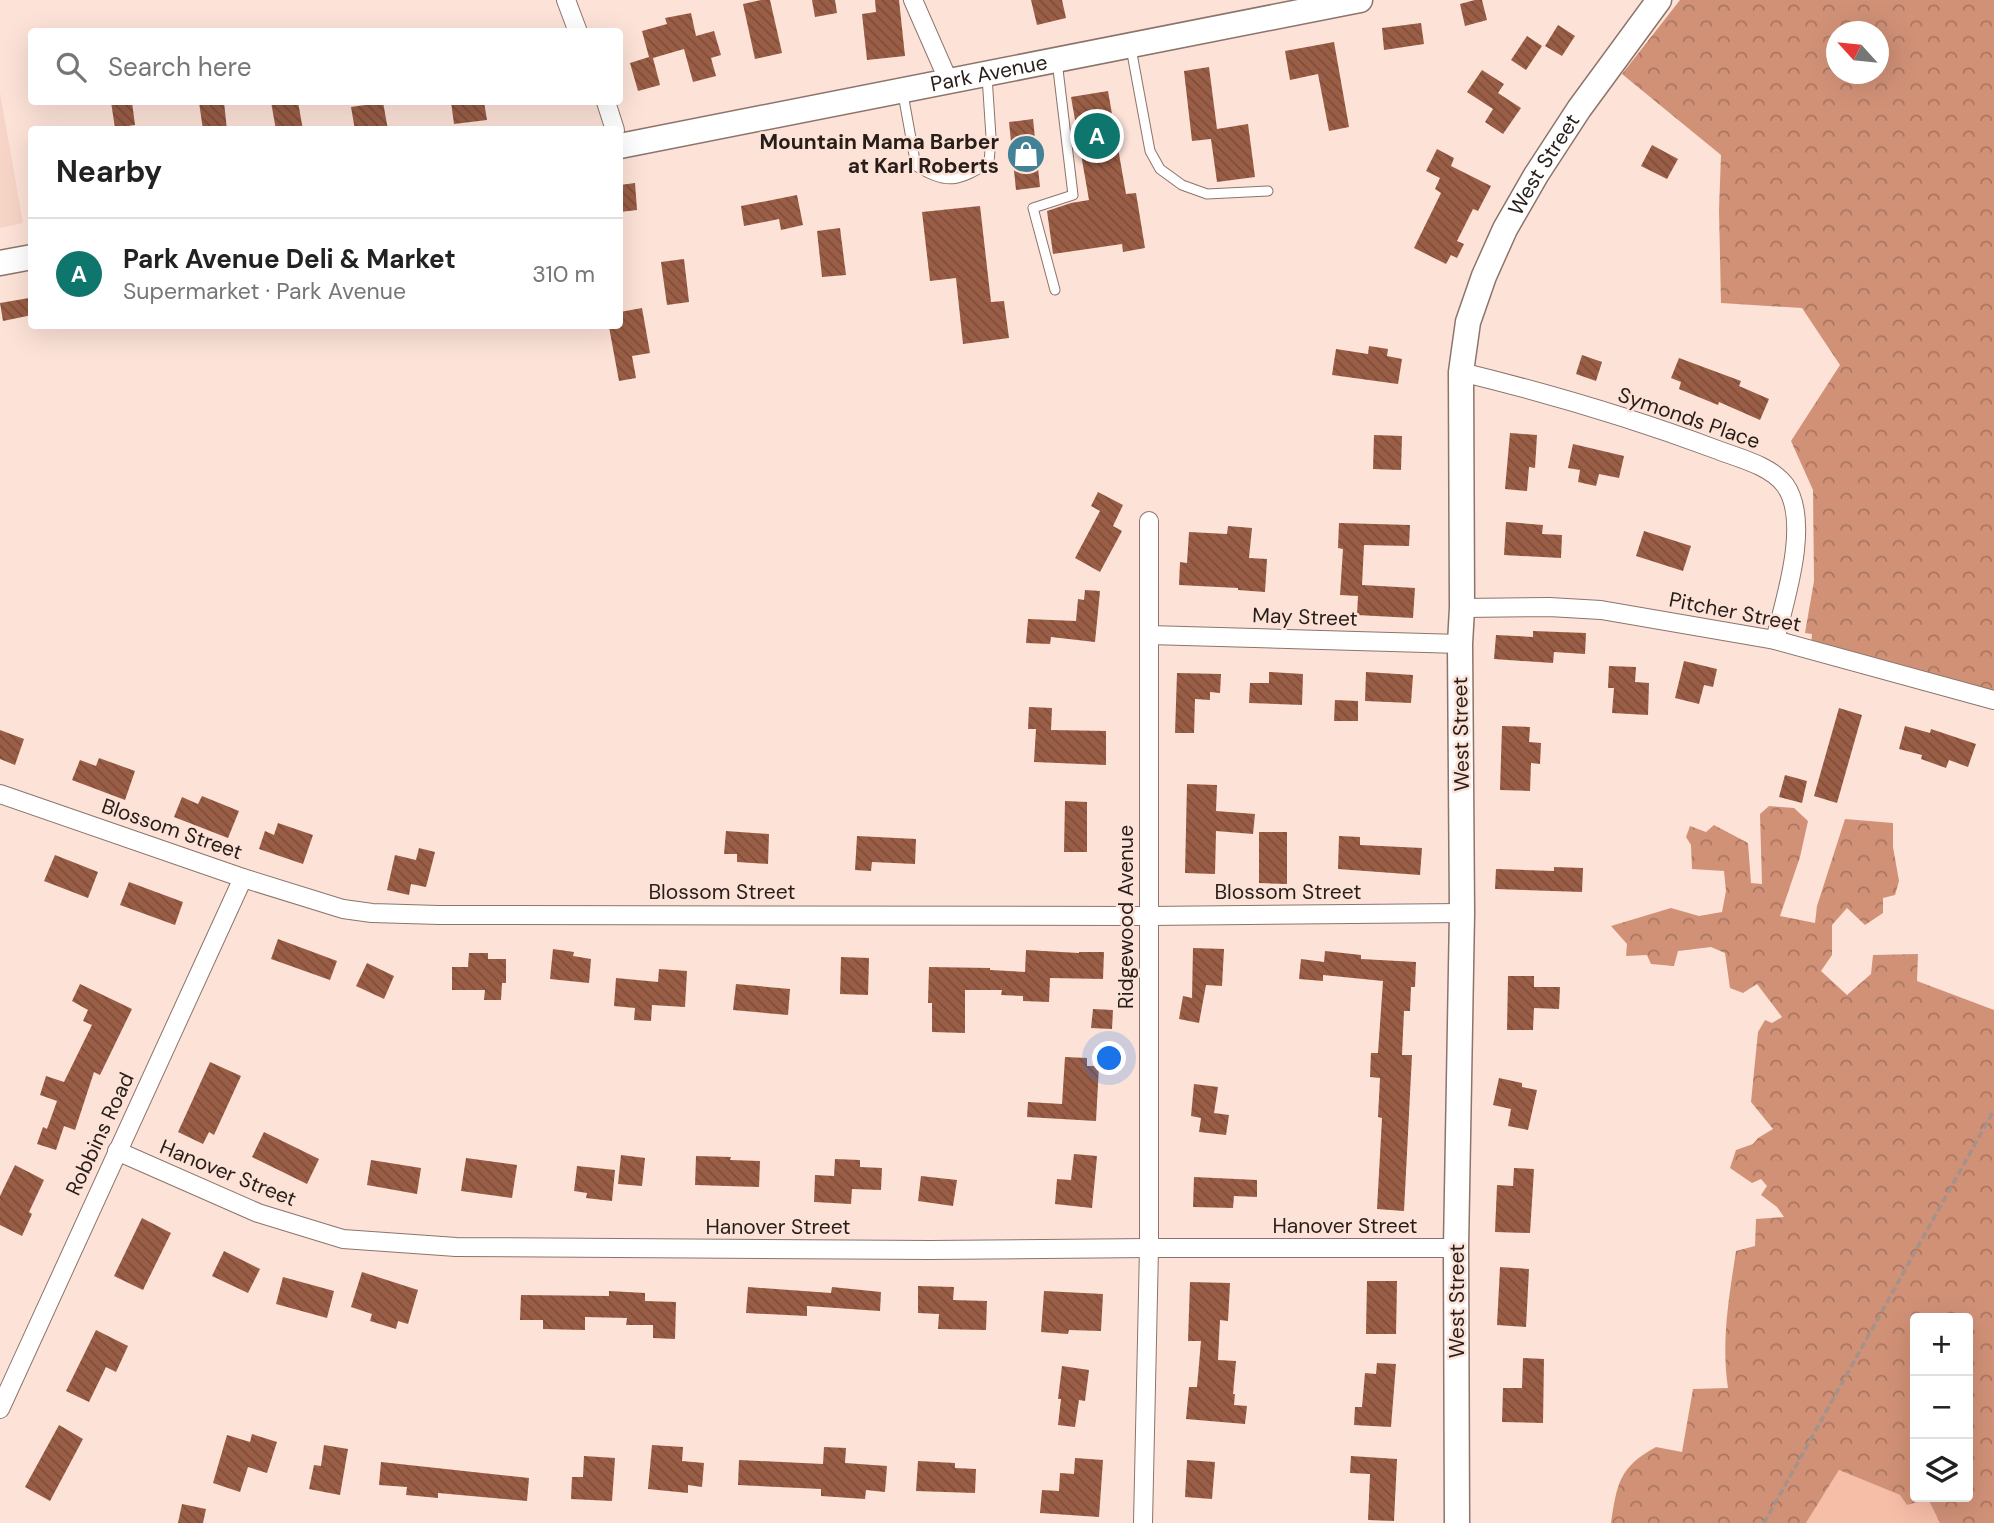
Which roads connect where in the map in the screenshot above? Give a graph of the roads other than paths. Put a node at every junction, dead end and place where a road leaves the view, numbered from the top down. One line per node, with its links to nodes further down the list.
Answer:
1 (566, 0): 5 (street)
2 (913, 0): 9 (street)
3 (1360, 0): 6 (street, Park Avenue)
4 (1659, 0): 18 (street, West Street)
5 (576, 28)
6 (1130, 46): 7 (street, Park Avenue); 14 (lane)
7 (1057, 59): 8 (street, Park Avenue); 17 (lane)
8 (987, 74): 9 (street, Park Avenue); 10 (lane)
9 (949, 82): 10 (street, Park Avenue)
10 (903, 90): 13 (street, Park Avenue)
11 (607, 105): 12 (street)
12 (614, 126)
13 (623, 145)
14 (1268, 191)
15 (28, 258): 16 (street)
16 (0, 263)
17 (1055, 290)
18 (1461, 372): 20 (street, West Street); 22 (street, Symonds Place)
19 (1149, 521): 21 (street, Ridgewood Avenue)
20 (1462, 608): 22 (street, Pitcher Street); 23 (street, West Street)
21 (1149, 635): 23 (street, May Street); 28 (street, Ridgewood Avenue)
22 (1775, 640): 24 (street, Pitcher Street)
23 (1460, 644): 27 (street, West Street)
24 (1994, 700)
25 (0, 794): 26 (street, Blossom Street)
26 (243, 878): 28 (street, Blossom Street); 29 (street, Robbins Road)
27 (1462, 914): 28 (street, Blossom Street); 31 (street, West Street)
28 (1148, 916): 30 (street, Ridgewood Avenue)
29 (117, 1152): 30 (street, Hanover Street); 32 (street, Robbins Road)
30 (1149, 1248): 31 (street, Hanover Street); 33 (street, Ridgewood Avenue)
31 (1456, 1248): 34 (street, West Street)
32 (0, 1409)
33 (1143, 1523)
34 (1457, 1523)

